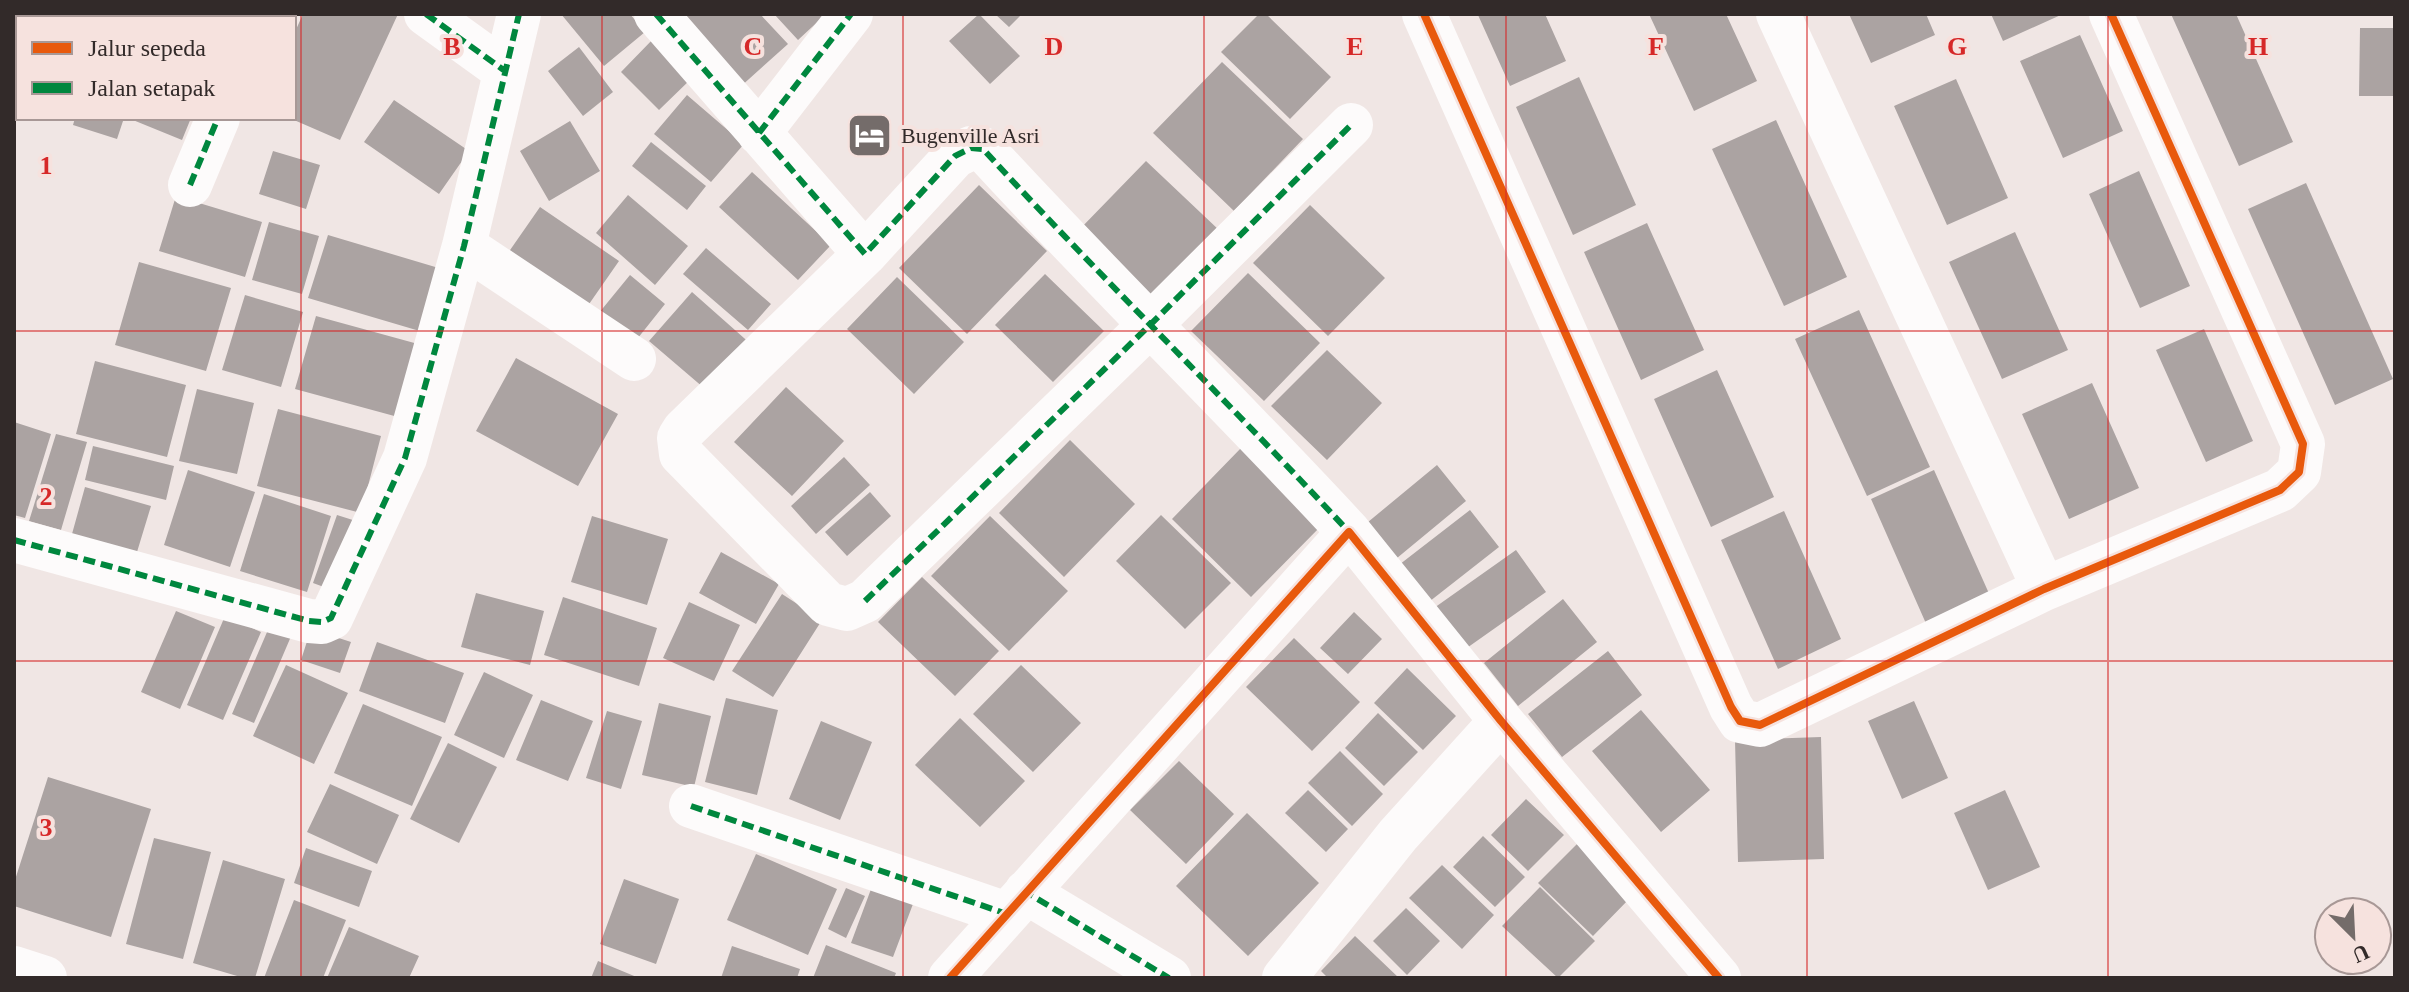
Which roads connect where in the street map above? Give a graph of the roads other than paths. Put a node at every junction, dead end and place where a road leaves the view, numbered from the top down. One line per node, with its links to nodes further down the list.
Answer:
1 (426, 14): 8 (street)
2 (519, 14): 8 (street)
3 (656, 14): 11 (street)
4 (851, 14): 11 (street)
5 (1424, 14): 19 (street)
6 (1778, 14): 19 (street)
7 (2111, 14): 19 (street)
8 (505, 71): 13 (street)
9 (217, 120): 12 (street)
10 (1351, 125): 15 (street)
11 (759, 133): 14 (street)
12 (190, 185)
13 (464, 246): 16 (street); 18 (street)
14 (865, 254): 15 (street); 15 (street)
15 (1151, 324): 17 (street)
16 (634, 359)
17 (1349, 532): 20 (street); 22 (street)
18 (14, 540)
19 (2044, 589)
20 (1501, 721): 25 (street); 26 (street)
21 (691, 806): 22 (street)
22 (1016, 903): 23 (street); 24 (street)
23 (950, 978)
24 (1169, 978)
25 (1284, 978)
26 (1719, 978)

